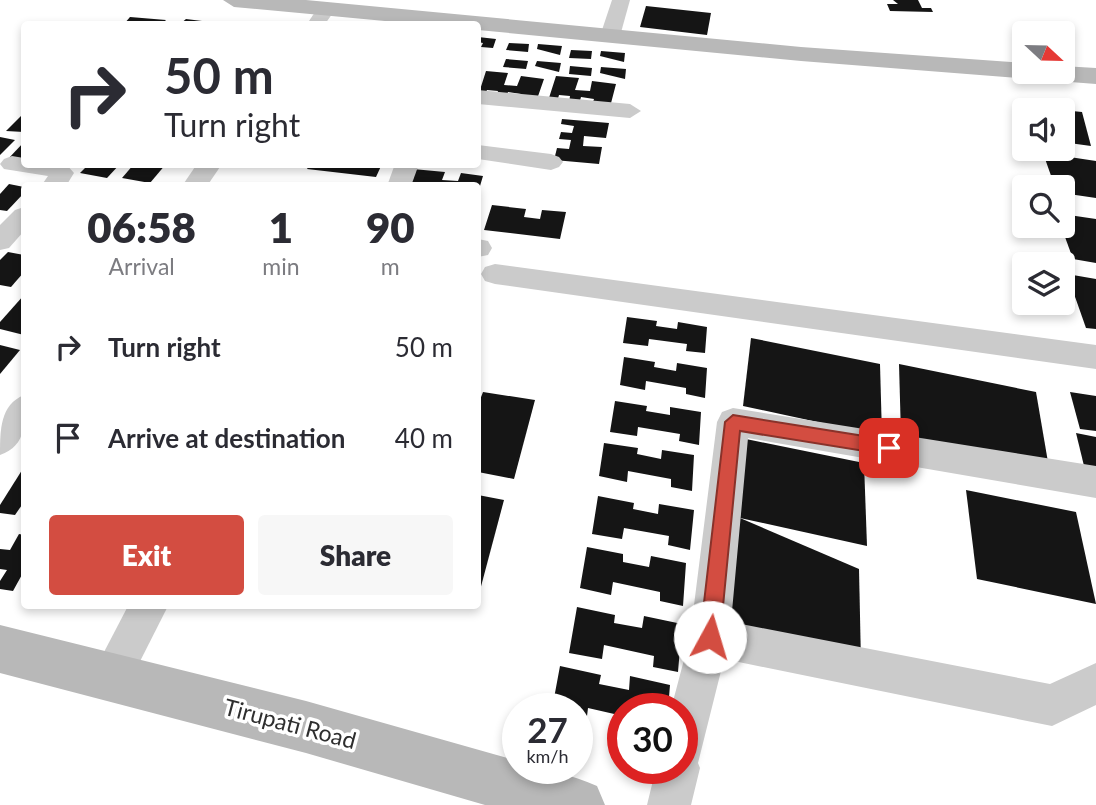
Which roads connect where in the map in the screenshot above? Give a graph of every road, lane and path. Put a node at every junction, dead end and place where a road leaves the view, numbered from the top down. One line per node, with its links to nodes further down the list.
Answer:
1 (234, 0): 3 (street)
2 (621, 0): 6 (street)
3 (320, 11): 4 (street)
4 (436, 21)
5 (481, 25): 6 (street)
6 (610, 36): 7 (street)
7 (1012, 70)
8 (1075, 75): 9 (street)
9 (1096, 76)
10 (481, 97): 11 (street)
11 (630, 111)
12 (481, 152): 13 (street)
13 (551, 162)
14 (12, 164): 15 (street)
15 (21, 165)
16 (47, 168): 17 (street)
17 (56, 182)
18 (21, 219): 19 (street)
19 (0, 241)
20 (495, 274): 21 (street)
21 (1096, 357)
22 (21, 413): 23 (street)
23 (0, 442)
24 (1096, 482): 26 (street)
25 (147, 609): 28 (street)
26 (710, 637): 29 (street); 30 (street)
27 (0, 649): 28 (street, Tirupati Road)
28 (111, 677): 32 (street, Tirupati Road)
29 (1096, 683)
30 (696, 693)
31 (674, 784): 33 (street)
32 (578, 805)
33 (669, 805)

